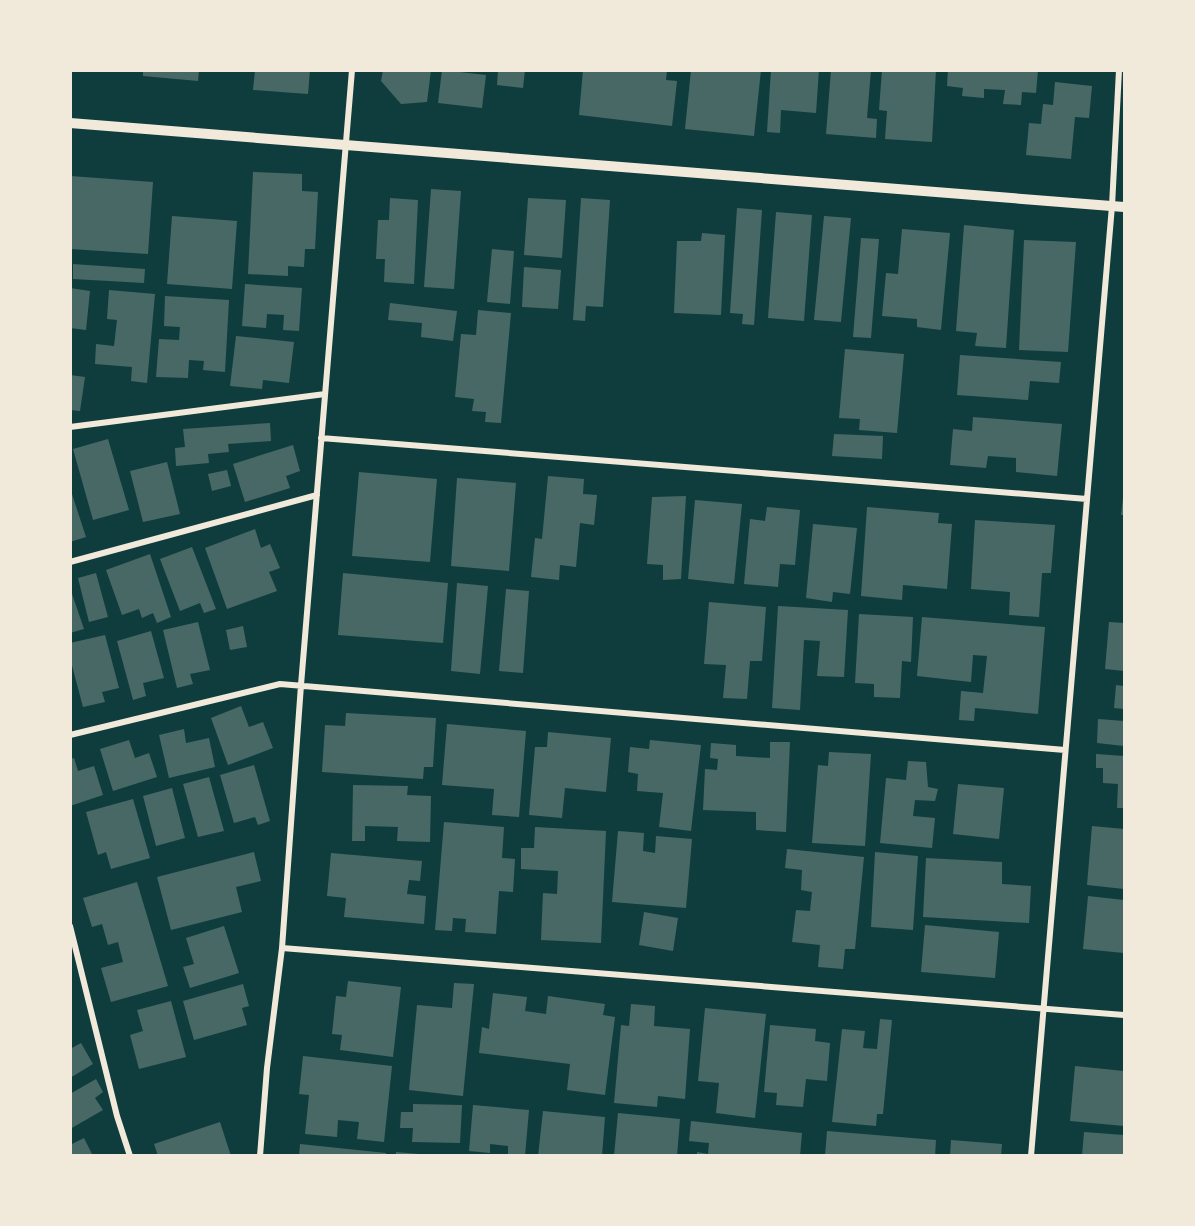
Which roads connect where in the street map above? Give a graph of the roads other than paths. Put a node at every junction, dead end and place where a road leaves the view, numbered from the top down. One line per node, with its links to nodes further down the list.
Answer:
1 (352, 70): 4 (street)
2 (1119, 70): 5 (street)
3 (70, 123): 4 (street)
4 (346, 146): 5 (street); 7 (street)
5 (1112, 206): 6 (street); 11 (street)
6 (1125, 207)
7 (325, 394): 8 (street); 9 (street)
8 (70, 427)
9 (321, 438): 10 (street); 11 (street)
10 (317, 495): 12 (street); 13 (street)
11 (1087, 499): 15 (street)
12 (70, 562)
13 (301, 685): 14 (street); 15 (street); 17 (street)
14 (70, 735)
15 (1065, 750): 18 (street)
16 (70, 926): 20 (street)
17 (282, 948): 18 (street); 21 (street)
18 (1043, 1008): 19 (street); 22 (street)
19 (1125, 1015)
20 (130, 1155)
21 (260, 1155)
22 (1031, 1155)

